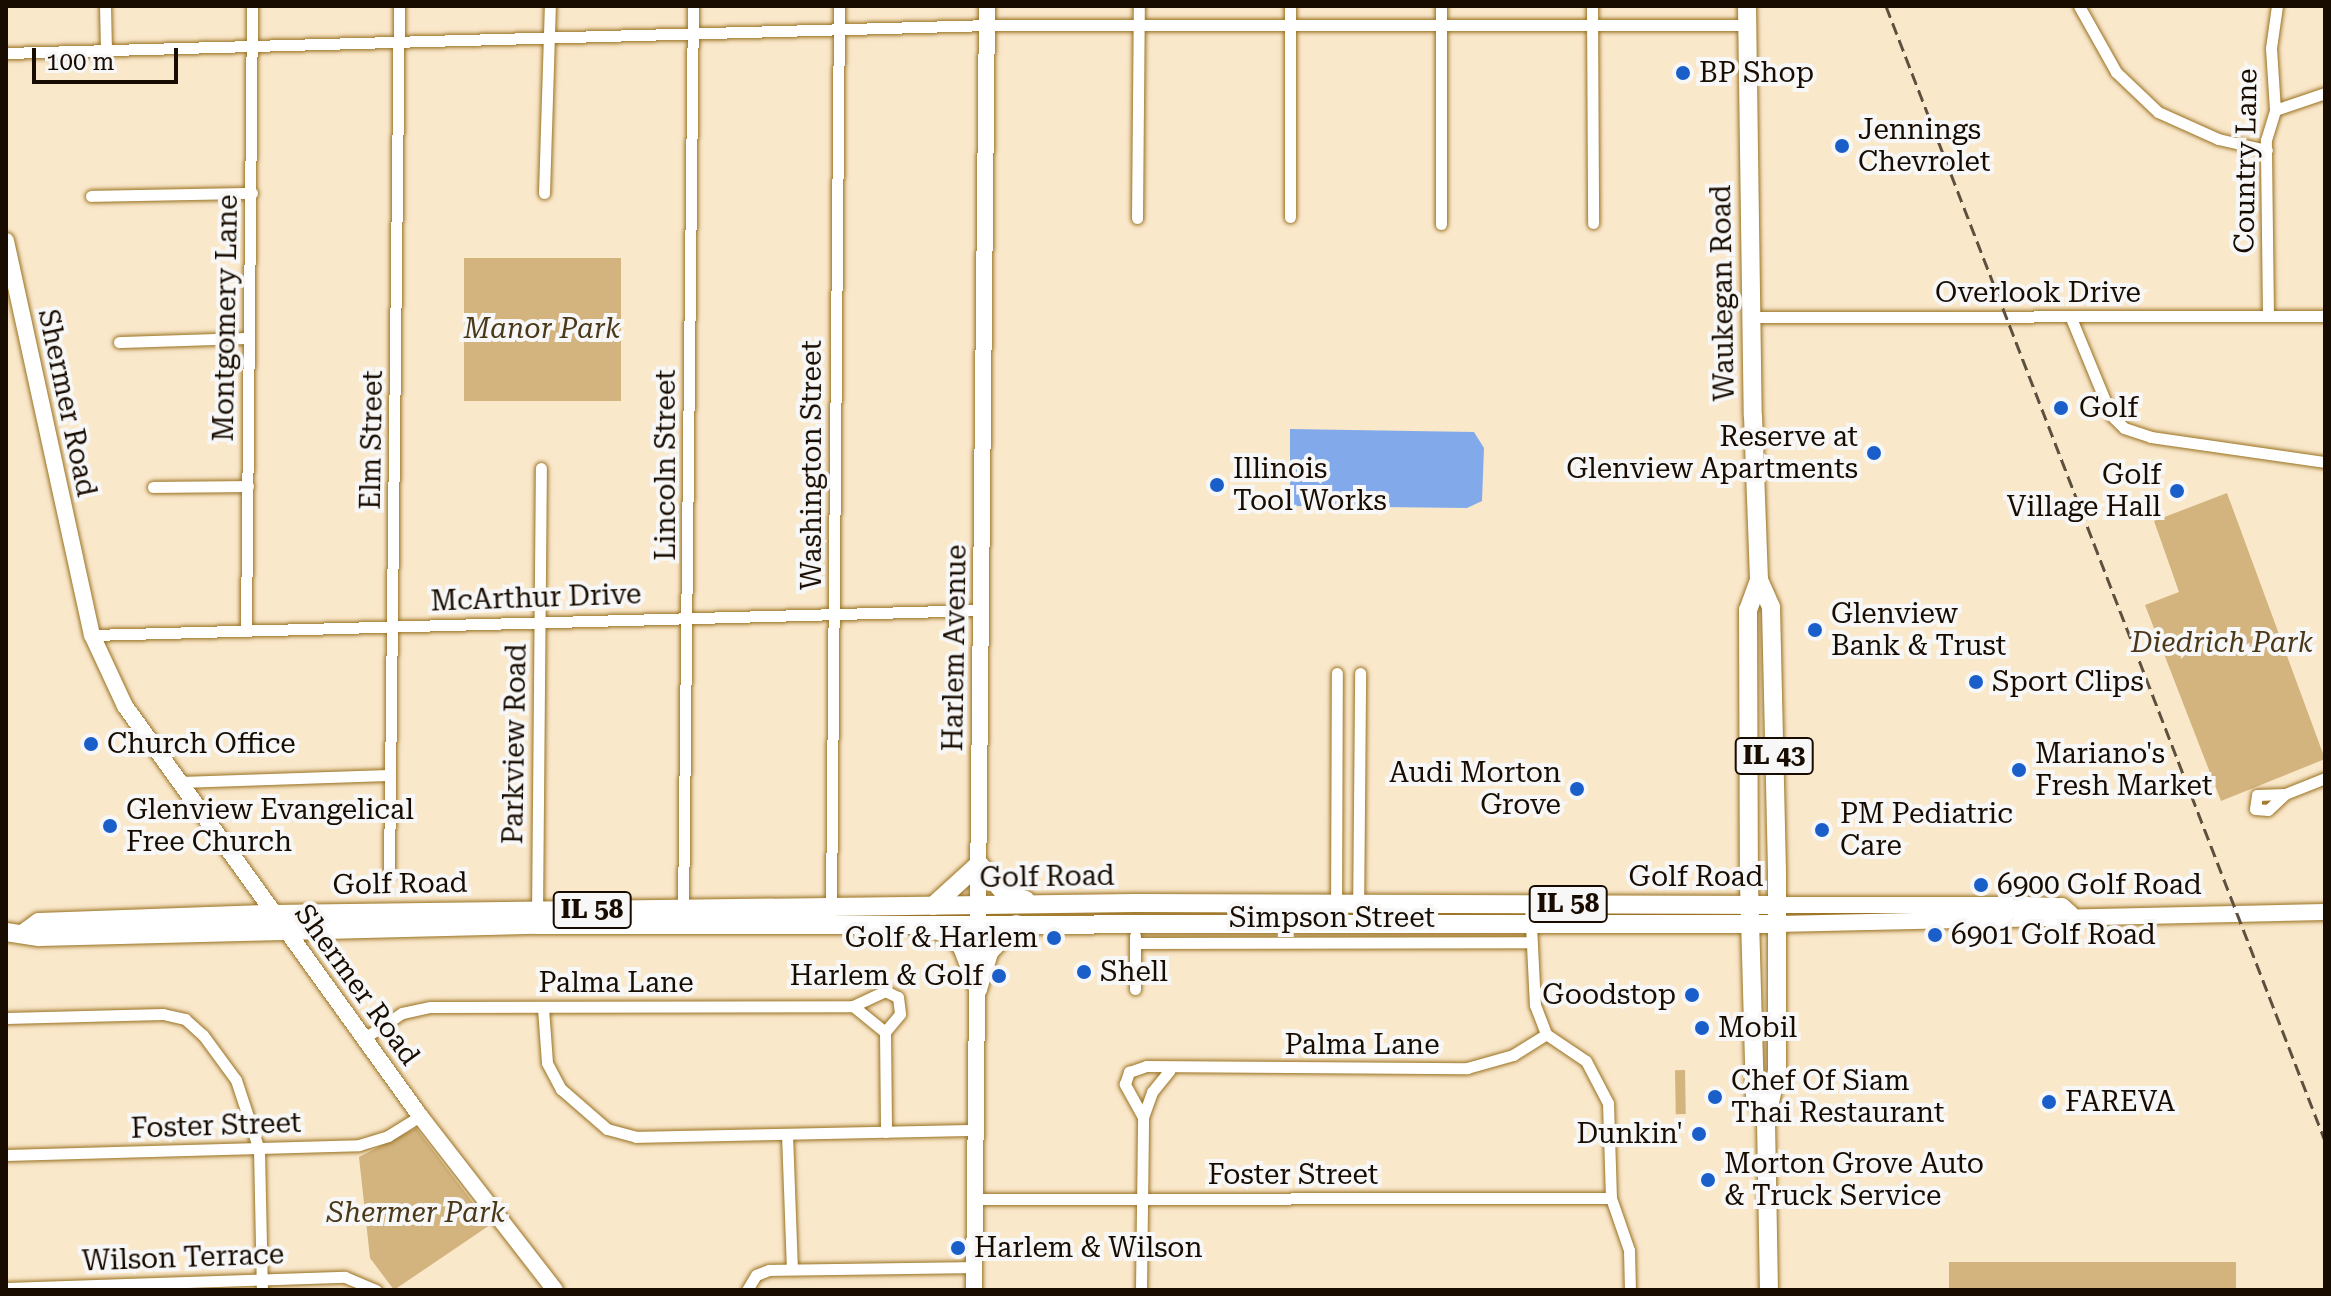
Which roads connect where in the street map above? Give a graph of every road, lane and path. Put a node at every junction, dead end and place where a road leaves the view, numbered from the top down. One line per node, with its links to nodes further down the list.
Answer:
1 (105, 6): 26 (street)
2 (252, 6): 25 (street, Montgomery Lane)
3 (399, 6): 24 (street, Elm Street)
4 (550, 6): 23 (street)
5 (693, 6): 22 (street, Lincoln Street)
6 (839, 6): 21 (street, Washington Street)
7 (987, 6): 19 (main road, Harlem Avenue)
8 (1139, 6): 16 (street)
9 (1290, 6): 17 (street)
10 (1441, 6): 15 (street)
11 (1592, 6): 18 (street)
12 (1747, 6): 20 (main road, Waukegan Road / IL 43)
13 (2079, 6): 30 (street)
14 (2277, 6): 29 (street, Country Lane)
15 (1441, 23): 17 (street); 18 (street); 37 (street)
16 (1139, 24): 17 (street); 19 (street); 35 (street)
17 (1290, 24): 34 (street)
18 (1592, 24): 20 (street); 36 (street)
19 (987, 25): 21 (street); 50 (main road, Harlem Avenue)
20 (1747, 25): 41 (main road, Waukegan Road / IL 43)
21 (839, 29): 22 (street); 51 (street, Washington Street)
22 (692, 34): 23 (street); 52 (street, Lincoln Street)
23 (550, 38): 24 (street); 32 (street)
24 (399, 42): 25 (street); 54 (street, Elm Street)
25 (252, 46): 26 (street); 31 (street, Montgomery Lane)
26 (106, 51): 27 (street)
27 (6, 53)
28 (2325, 93): 29 (street)
29 (2275, 110): 30 (street, Country Lane)
30 (2267, 150): 39 (street, Country Lane)
31 (252, 193): 33 (street); 43 (street, Montgomery Lane)
32 (544, 193)
33 (91, 196)
34 (1290, 217)
35 (1137, 218)
36 (1593, 223)
37 (1441, 224)
38 (6, 241): 56 (main road, Shermer Road)
39 (2268, 316): 40 (street, Overlook Drive); 42 (street, Overlook Drive)
40 (2325, 316)
41 (1752, 317): 42 (street, Overlook Drive); 49 (main road, Waukegan Road / IL 43)
42 (2071, 318): 45 (street)
43 (249, 338): 44 (street); 47 (street, Montgomery Lane)
44 (119, 342)
45 (2325, 462)
46 (541, 468): 53 (street, Parkview Road)
47 (248, 486): 48 (street); 55 (street, Montgomery Lane)
48 (153, 487)
49 (1759, 580): 72 (main road, Waukegan Road / IL 43); 73 (main road, Waukegan Road / IL 43)
50 (982, 610): 51 (street, McArthur Drive); 63 (main road, Harlem Avenue)
51 (835, 614): 52 (street, McArthur Drive); 75 (street, Washington Street)
52 (689, 618): 53 (street, McArthur Drive); 76 (street, Lincoln Street)
53 (540, 622): 54 (street, McArthur Drive); 77 (street, Parkview Road)
54 (393, 627): 55 (street, McArthur Drive); 59 (street, Elm Street)
55 (246, 631): 56 (street, McArthur Drive)
56 (92, 635): 61 (main road, Shermer Road)
57 (1337, 673): 67 (street)
58 (1360, 673): 68 (street)
59 (390, 775): 61 (street); 64 (street, Elm Street)
60 (2325, 778): 62 (street)
61 (178, 782): 71 (main road, Shermer Road)
62 (2285, 794)
63 (979, 864): 65 (main road); 66 (main road); 74 (main road, Harlem Avenue)
64 (389, 874)
65 (1041, 905): 67 (main road, Golf Road / IL 58); 74 (main road, Golf Road / IL 58)
66 (933, 906): 74 (main road, Golf Road / IL 58); 75 (main road, Golf Road / IL 58)
67 (1336, 912): 68 (main road, Golf Road / IL 58); 83 (main road, Golf Road / IL 58)
68 (1358, 912): 69 (main road, Golf Road / IL 58)
69 (1531, 912): 72 (main road, Golf Road / IL 58); 84 (street)
70 (2325, 912): 73 (main road, Golf Road)
71 (272, 914): 77 (main road, Golf Road / IL 58); 80 (main road, Shermer Road); 82 (main road, Golf Road / IL 58)
72 (1750, 914): 73 (main road, Golf Road); 96 (main road, IL 43)
73 (1777, 914): 96 (main road, IL 43)
74 (978, 915): 78 (main road, Golf Road / IL 58); 79 (main road, Golf Road / IL 58); 85 (main road, Harlem Avenue)
75 (831, 916): 76 (main road, Golf Road / IL 58); 78 (main road, Golf Road / IL 58)
76 (683, 917): 77 (main road, Golf Road / IL 58)
77 (537, 918): 80 (main road, Golf Road / IL 58)
78 (915, 924): 85 (main road)
79 (1016, 924): 83 (main road, Golf Road / IL 58); 85 (main road)
80 (284, 930): 82 (main road, Golf Road / IL 58); 92 (main road, Shermer Road)
81 (6, 932): 82 (main road, Golf Road / IL 58)
82 (25, 932)
83 (1135, 933): 84 (street, Simpson Street); 86 (street)
84 (1530, 942): 91 (street)
85 (978, 989): 97 (main road, Harlem Avenue)
86 (1135, 989)
87 (853, 1006): 88 (street, Palma Lane); 90 (street); 90 (street, Palma Lane)
88 (543, 1008): 92 (street, Palma Lane); 99 (street)
89 (6, 1018): 100 (street)
90 (885, 1032): 98 (street)
91 (1546, 1034): 93 (street, Palma Lane); 102 (street)
92 (366, 1037): 94 (main road, Shermer Road)
93 (1170, 1070): 95 (street); 95 (street, Palma Lane)
94 (420, 1116): 100 (street, Foster Street); 110 (main road, Shermer Road)
95 (1143, 1117): 104 (street)
96 (1766, 1120): 115 (main road, IL 43)
97 (976, 1130): 98 (street); 103 (main road, Harlem Avenue)
98 (886, 1132): 99 (street)
99 (787, 1134): 106 (street)
100 (259, 1150): 101 (street, Foster Street); 107 (street)
101 (6, 1155)
102 (1611, 1198): 104 (street, Foster Street); 114 (street)
103 (975, 1199): 104 (street, Foster Street); 105 (main road, Harlem Avenue)
104 (1142, 1200): 113 (street)
105 (974, 1267): 106 (street); 112 (main road, Harlem Avenue)
106 (792, 1269): 111 (street)
107 (262, 1285): 108 (street, Wilson Terrace); 109 (street, Wilson Terrace)
108 (6, 1288)
109 (376, 1290)
110 (555, 1290)
111 (747, 1290)
112 (974, 1290)
113 (1141, 1290)
114 (1630, 1290)
115 (1769, 1290)

